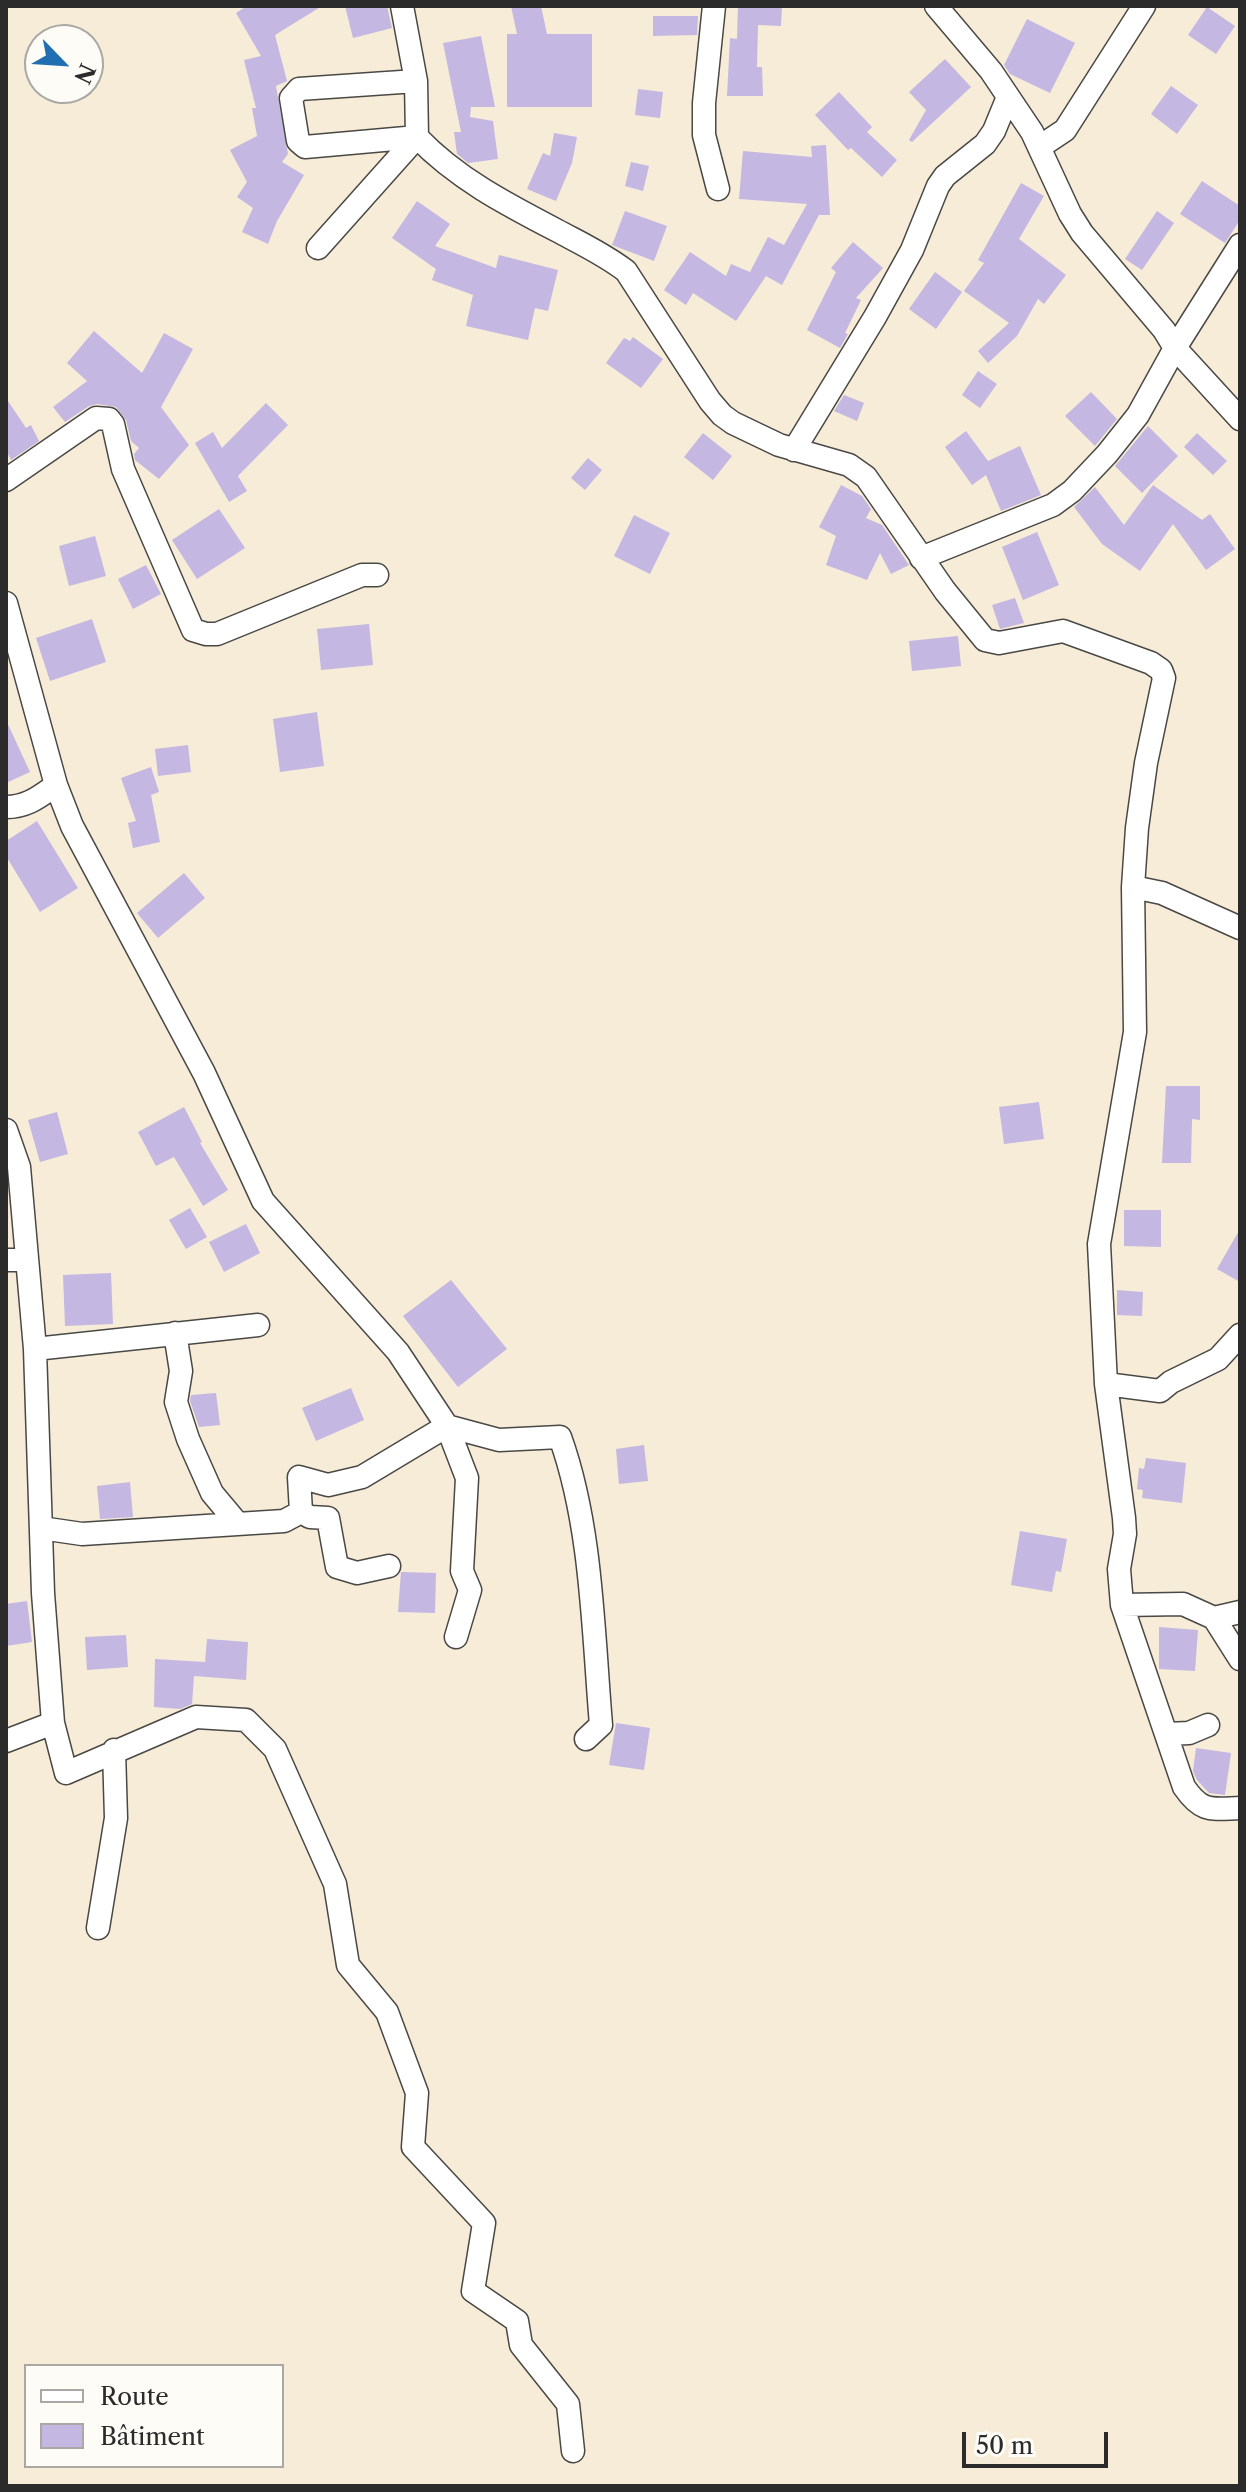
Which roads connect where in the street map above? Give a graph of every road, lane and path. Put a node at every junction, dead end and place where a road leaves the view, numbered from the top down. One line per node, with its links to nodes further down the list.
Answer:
1 (402, 6): 5 (street)
2 (714, 6): 9 (street)
3 (936, 6): 6 (street)
4 (1144, 6): 8 (street)
5 (416, 81): 7 (street); 7 (street)
6 (1008, 97): 8 (street); 14 (street)
7 (417, 137): 11 (street); 14 (street)
8 (1041, 146): 12 (street)
9 (718, 189)
10 (1240, 245): 12 (street)
11 (318, 248)
12 (1175, 348): 13 (street); 16 (street)
13 (1240, 419)
14 (794, 450): 16 (street)
15 (6, 480): 17 (street)
16 (921, 558): 21 (street)
17 (377, 575)
18 (6, 603): 19 (street)
19 (56, 785): 20 (street); 30 (street)
20 (6, 807)
21 (1133, 887): 22 (street); 29 (street)
22 (1240, 928)
23 (6, 1130): 24 (street)
24 (16, 1260): 28 (street)
25 (258, 1325): 26 (street)
26 (175, 1333): 28 (street); 32 (street)
27 (1240, 1335): 29 (street)
28 (35, 1349): 33 (street)
29 (1106, 1384): 35 (street)
30 (447, 1426): 31 (street); 38 (street); 43 (street)
31 (301, 1512): 32 (street); 34 (street)
32 (238, 1524): 33 (street)
33 (41, 1528): 40 (street)
34 (389, 1566)
35 (1122, 1605): 37 (street); 42 (street)
36 (1240, 1612): 37 (street)
37 (1214, 1618): 39 (street)
38 (456, 1637)
39 (1240, 1659)
40 (53, 1723): 44 (street); 45 (street)
41 (1208, 1725): 42 (street)
42 (1167, 1734): 46 (street)
43 (586, 1739)
44 (6, 1741)
45 (114, 1750): 47 (street); 48 (street)
46 (1240, 1808)
47 (98, 1928)
48 (573, 2451)

